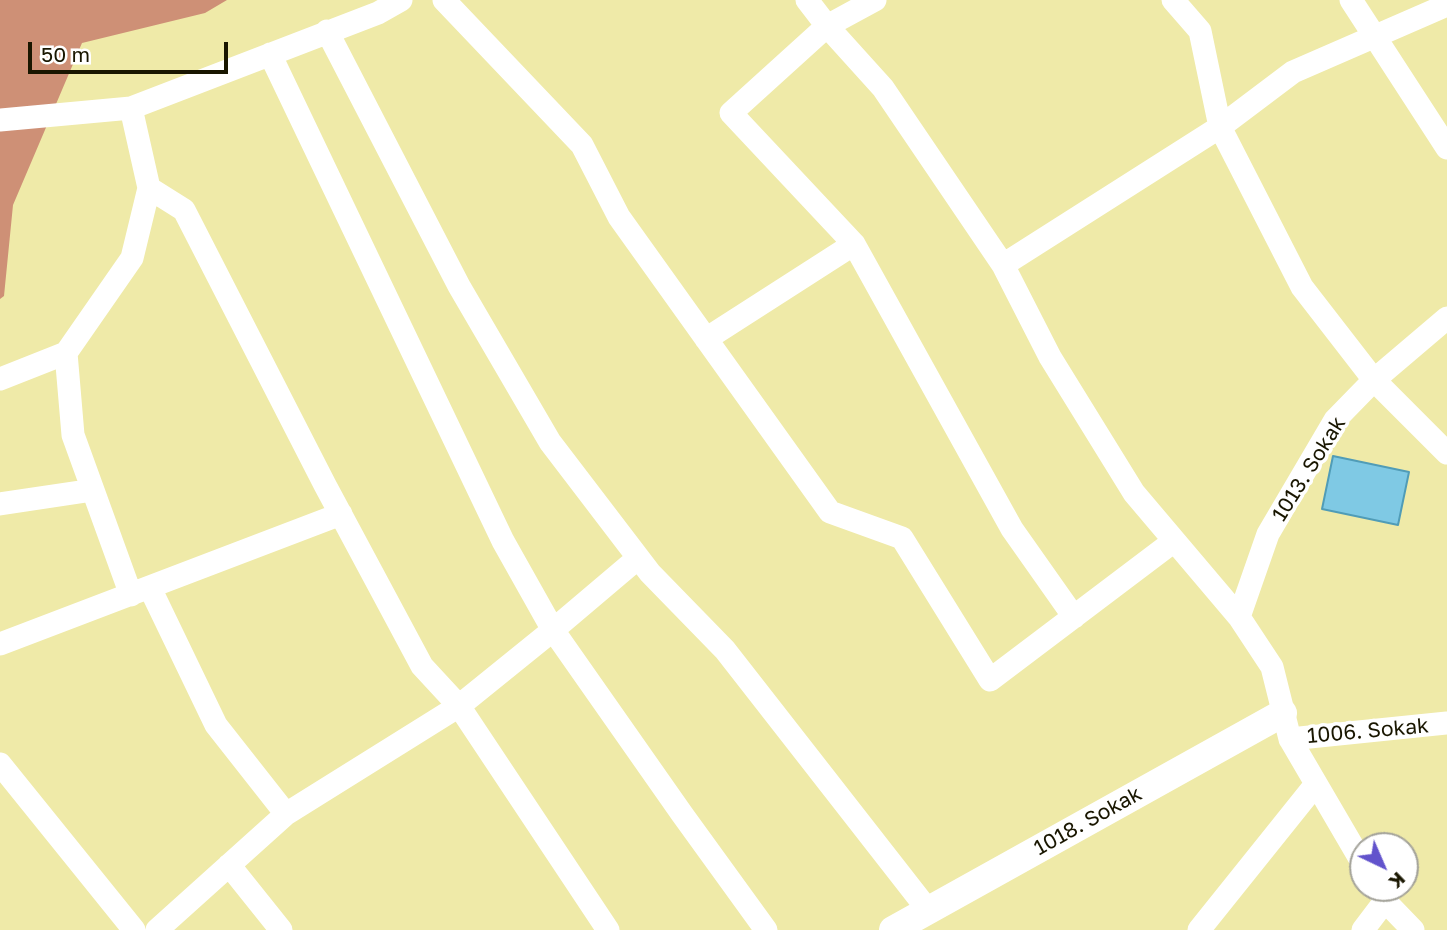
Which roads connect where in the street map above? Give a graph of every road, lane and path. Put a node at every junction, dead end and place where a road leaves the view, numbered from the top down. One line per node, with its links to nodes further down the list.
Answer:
1 (401, 0): 9 (street)
2 (444, 0): 20 (street)
3 (807, 0): 8 (street)
4 (875, 0): 8 (street)
5 (1173, 0): 14 (street)
6 (1351, 0): 10 (street)
7 (1447, 5): 10 (street)
8 (827, 26): 17 (street); 18 (street)
9 (327, 32): 11 (street); 29 (street)
10 (1373, 37): 14 (street); 15 (street)
11 (270, 54): 12 (street); 33 (street)
12 (131, 108): 13 (street); 16 (street)
13 (3, 117)
14 (1220, 127): 18 (street); 23 (street)
15 (1447, 148)
16 (149, 188): 21 (street); 27 (street)
17 (854, 244): 20 (street); 31 (street)
18 (1003, 265): 28 (street)
19 (1447, 318): 23 (street, 1013. Sokak)
20 (706, 339): 31 (street)
21 (66, 353): 22 (street); 25 (street)
22 (0, 379)
23 (1374, 380): 24 (street); 32 (street, 1013. Sokak)
24 (1447, 453)
25 (93, 490): 26 (street); 30 (street)
26 (0, 503)
27 (341, 514): 30 (street); 35 (street)
28 (1174, 541): 31 (street); 32 (street)
29 (638, 558): 33 (street); 45 (street)
30 (140, 592): 34 (street); 40 (street)
31 (1074, 617)
32 (1238, 617): 37 (street)
33 (553, 630): 35 (street); 50 (street)
34 (0, 644)
35 (459, 706): 40 (street); 49 (street)
36 (1447, 723): 37 (street, 1006. Sokak)
37 (1286, 726): 39 (street); 45 (street, 1018. Sokak)
38 (0, 764): 46 (street)
39 (1316, 784): 41 (street); 52 (street)
40 (286, 814): 42 (street)
41 (1349, 840)
42 (229, 865): 47 (street); 48 (street)
43 (1377, 902): 53 (street)
44 (1387, 902): 54 (street)
45 (928, 910): 51 (street, 1018. Sokak)
46 (134, 930)
47 (157, 930)
48 (281, 930)
49 (608, 930)
50 (766, 930)
51 (892, 930)
52 (1199, 930)
53 (1363, 930)
54 (1413, 930)

